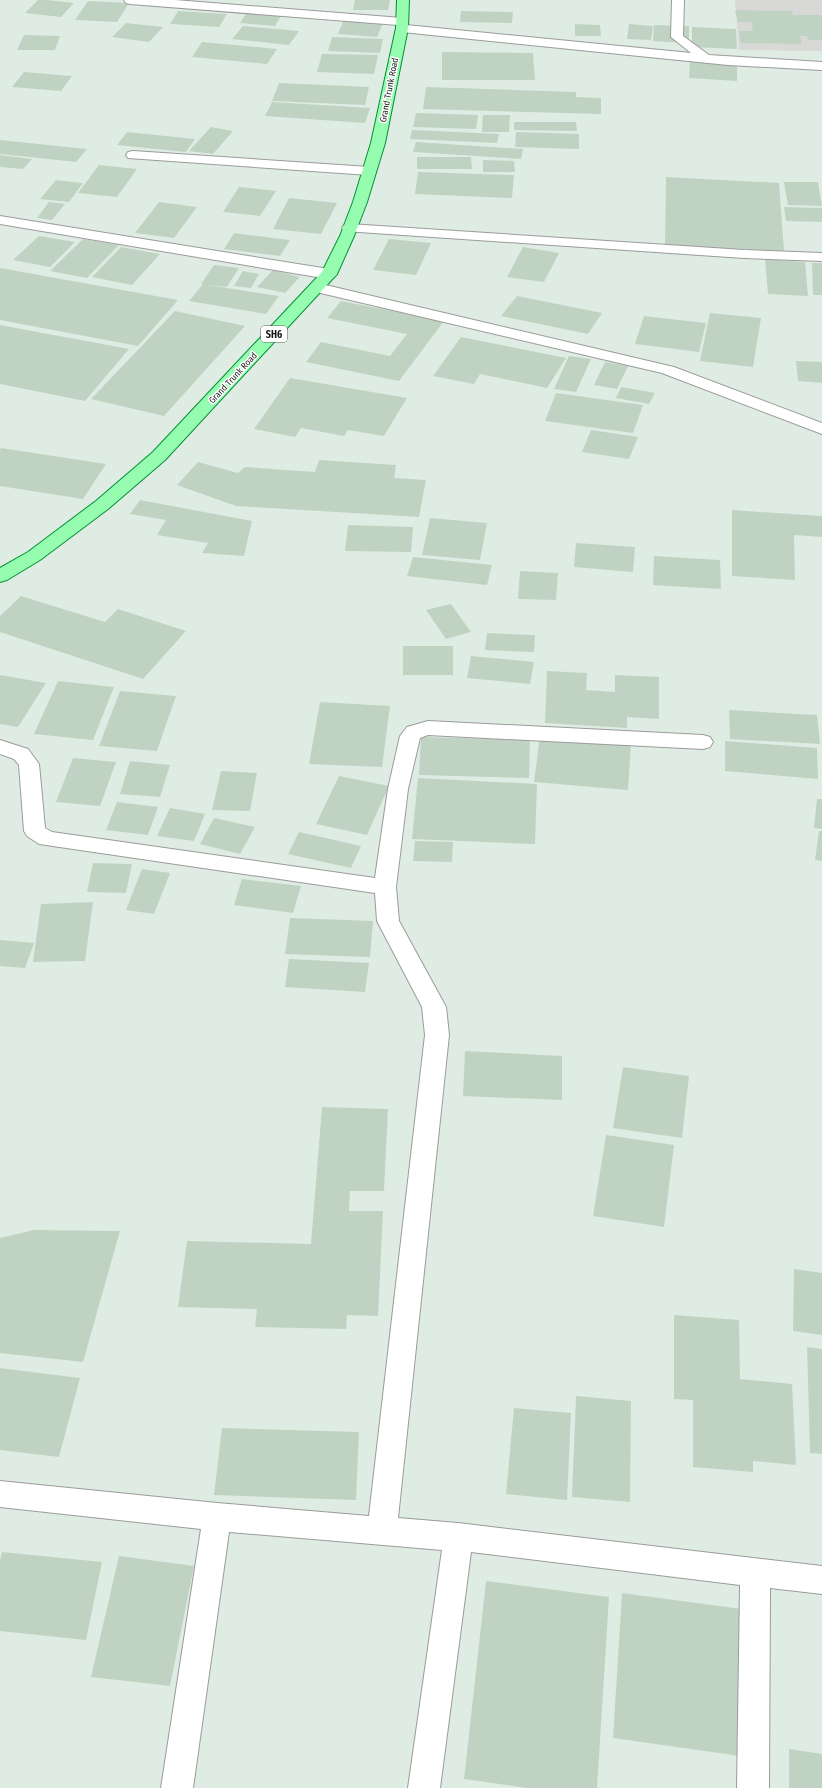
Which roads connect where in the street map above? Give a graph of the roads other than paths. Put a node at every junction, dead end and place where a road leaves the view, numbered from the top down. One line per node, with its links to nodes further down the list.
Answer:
1 (130, 0): 4 (street)
2 (403, 0): 4 (main road, Grand Trunk Road / SH6)
3 (678, 0): 5 (street)
4 (402, 25): 5 (street); 8 (main road, Grand Trunk Road / SH6)
5 (705, 58): 6 (street)
6 (822, 66)
7 (133, 155): 8 (street)
8 (369, 171): 10 (main road, Grand Trunk Road / SH6)
9 (0, 220): 12 (street)
10 (350, 228): 11 (street); 12 (main road, Grand Trunk Road / SH6)
11 (822, 257)
12 (329, 274): 13 (main road, Grand Trunk Road / SH6)
13 (317, 288): 14 (street); 15 (main road, Grand Trunk Road / SH6)
14 (822, 428)
15 (0, 576)
16 (703, 742): 18 (street)
17 (0, 747): 18 (street)
18 (385, 887): 21 (street)
19 (0, 1494): 20 (street)
20 (217, 1516): 21 (street); 25 (street)
21 (382, 1531): 22 (street)
22 (458, 1537): 23 (street); 26 (street)
23 (755, 1572): 24 (street); 27 (street)
24 (822, 1580)
25 (176, 1788)
26 (424, 1788)
27 (753, 1788)

